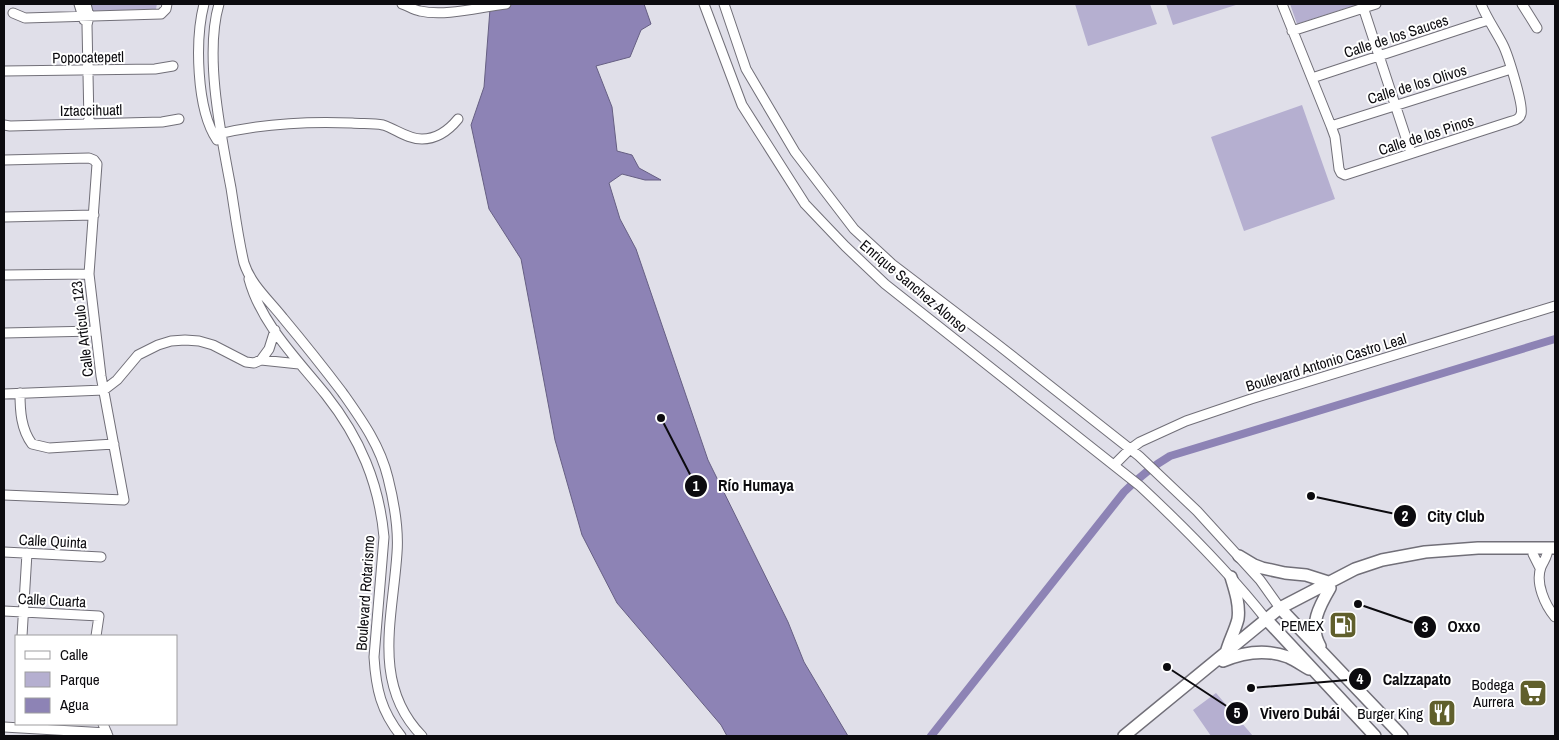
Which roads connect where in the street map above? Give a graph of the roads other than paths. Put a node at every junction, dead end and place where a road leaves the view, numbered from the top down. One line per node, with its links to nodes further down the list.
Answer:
1 (79, 4): 16 (street)
2 (86, 4): 16 (street)
3 (167, 4): 16 (street)
4 (204, 4): 32 (street)
5 (219, 4): 32 (street)
6 (402, 4): 7 (street)
7 (506, 4)
8 (704, 4): 51 (street, Enrique Sanchez Alonso)
9 (724, 4): 50 (street, Enrique Sanchez Alonso)
10 (1282, 4): 19 (street)
11 (1376, 4): 14 (street)
12 (1481, 4): 17 (street)
13 (1522, 4): 18 (street)
14 (1363, 6): 19 (street); 20 (street)
15 (13, 13): 16 (street)
16 (86, 19): 23 (street)
17 (1488, 20): 20 (street, Calle de los Sauces); 22 (street)
18 (1537, 28)
19 (1292, 31): 25 (street)
20 (1379, 56): 25 (street, Calle de los Sauces); 26 (street)
21 (173, 66): 23 (street, Popocatepetl)
22 (1511, 69): 26 (street, Calle de los Olivos); 33 (street, Calle de los Pinos)
23 (88, 70): 24 (street, Popocatepetl); 29 (street)
24 (4, 72)
25 (1312, 78): 31 (street)
26 (1395, 105): 31 (street, Calle de los Olivos); 33 (street)
27 (178, 119): 29 (street, Iztaccihuatl)
28 (458, 119): 32 (street)
29 (88, 123): 30 (street, Iztaccihuatl)
30 (4, 125)
31 (1331, 126): 33 (street, Calle de los Pinos)
32 (218, 134): 38 (street, Boulevard Rotarismo)
33 (1411, 154)
34 (4, 160): 35 (street, Calle Artículo 123)
35 (94, 214): 36 (street); 37 (street, Calle Artículo 123)
36 (4, 217)
37 (89, 274): 39 (street); 42 (street, Calle Artículo 123)
38 (248, 274): 41 (street, Boulevard Rotarismo); 77 (street)
39 (4, 275)
40 (1555, 306): 50 (street, Boulevard Antonio Castro Leal)
41 (275, 330): 44 (street); 45 (street, Boulevard Rotarismo)
42 (95, 331): 43 (street); 46 (street, Calle Artículo 123)
43 (4, 333)
44 (261, 360): 45 (street); 46 (street)
45 (299, 364): 76 (street, Boulevard Rotarismo)
46 (104, 390): 48 (street); 49 (street, Calle Artículo 123)
47 (4, 394): 48 (street)
48 (20, 394): 49 (street)
49 (114, 444): 52 (street, Calle Artículo 123)
50 (1129, 450): 51 (street, Boulevard Antonio Castro Leal); 57 (street, Enrique Sanchez Alonso)
51 (1114, 465): 60 (street, Enrique Sanchez Alonso)
52 (4, 495)
53 (1534, 551): 54 (main road); 59 (street); 61 (main road)
54 (1552, 551): 59 (street)
55 (4, 552): 56 (street, Calle Quinta)
56 (27, 553): 58 (street, Calle Quinta); 64 (street)
57 (1239, 556): 61 (main road); 63 (street, Enrique Sanchez Alonso)
58 (100, 557)
59 (1540, 568): 65 (street)
60 (1231, 576): 66 (street, Enrique Sanchez Alonso); 69 (main road)
61 (1329, 585): 63 (main road); 70 (main road)
62 (4, 611): 64 (street, Calle Cuarta)
63 (1283, 611): 66 (main road); 70 (main road)
64 (23, 612): 67 (street); 68 (street, Calle Cuarta)
65 (1555, 617)
66 (1269, 621): 69 (main road); 71 (main road); 72 (main road)
67 (22, 635)
68 (96, 635)
69 (1226, 653): 78 (main road)
70 (1326, 656): 80 (main road)
71 (1219, 663): 72 (main road); 78 (main road)
72 (1315, 670): 79 (main road)
73 (4, 727): 74 (street)
74 (16, 729): 75 (street)
75 (107, 735)
76 (401, 736)
77 (422, 736)
78 (1125, 736)
79 (1375, 736)
80 (1402, 736)

